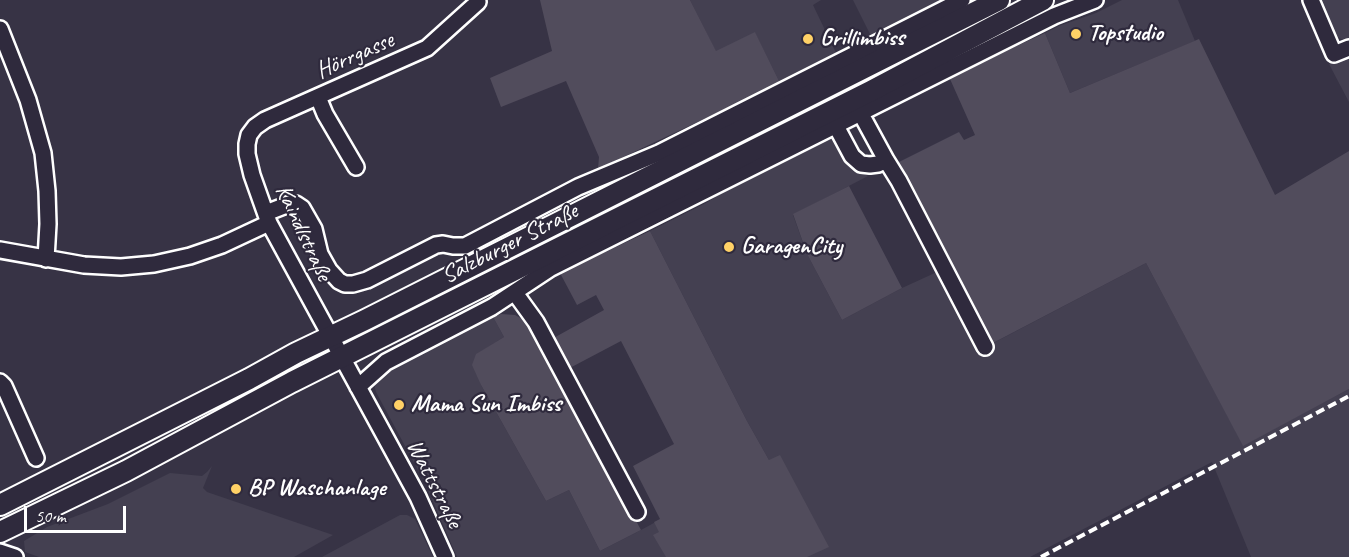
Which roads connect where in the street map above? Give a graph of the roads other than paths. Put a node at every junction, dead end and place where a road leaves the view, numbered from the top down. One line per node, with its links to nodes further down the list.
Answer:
1 (962, 0): 15 (street, Salzburger Straße)
2 (999, 0): 19 (main road, Salzburger Straße)
3 (1043, 0): 21 (main road, Salzburger Straße)
4 (1095, 0): 10 (street, Salzburger Straße)
5 (1311, 0): 8 (street)
6 (480, 1): 9 (street, Hörrgasse)
7 (0, 29): 17 (street)
8 (1349, 48)
9 (318, 97): 12 (street, Hörrgasse); 14 (street)
10 (861, 114): 11 (street, Salzburger Straße); 13 (street)
11 (836, 126): 13 (street); 18 (street, Salzburger Straße)
12 (247, 144): 15 (street, Kaindlstraße)
13 (885, 159): 20 (street)
14 (356, 167)
15 (267, 218): 17 (street); 19 (street, Kaindlstraße)
16 (0, 250): 17 (street)
17 (46, 259)
18 (514, 292): 23 (street, Salzburger Straße); 26 (street, Salzburger Straße)
19 (330, 338): 21 (street, Wattstraße); 25 (main road, Salzburger Straße)
20 (985, 347)
21 (341, 358): 23 (street, Wattstraße); 27 (main road, Salzburger Straße)
22 (0, 382): 24 (street)
23 (358, 387): 30 (street, Wattstraße)
24 (36, 458)
25 (0, 505)
26 (637, 512)
27 (0, 532)
28 (0, 552): 29 (street)
29 (15, 557)
30 (445, 557)

